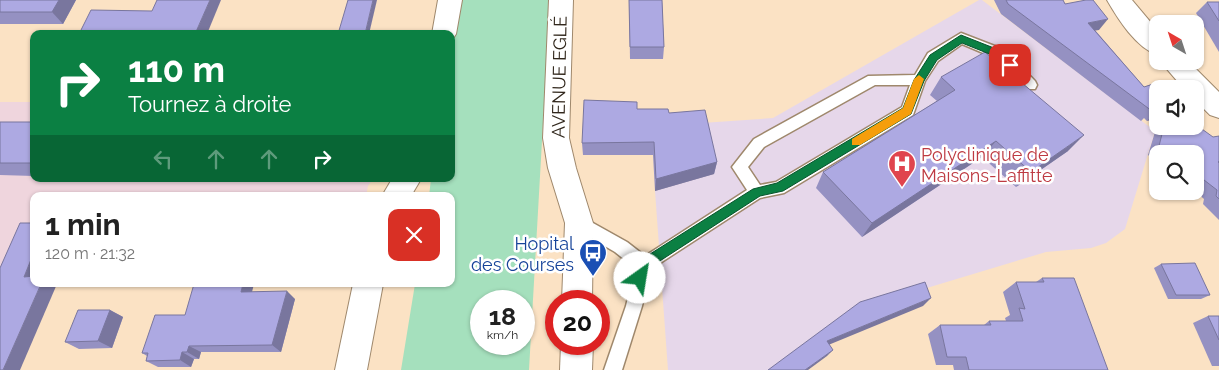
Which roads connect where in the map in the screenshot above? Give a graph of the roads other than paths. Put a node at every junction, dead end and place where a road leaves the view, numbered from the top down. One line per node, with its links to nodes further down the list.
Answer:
1 (450, 0): 4 (street)
2 (561, 0): 12 (street, AVENUE EGLÉ)
3 (1119, 0): 5 (street)
4 (445, 30)
5 (1149, 37)
6 (1184, 70): 9 (street)
7 (919, 80): 8 (lane); 11 (lane); 11 (lane)
8 (1030, 86)
9 (1208, 88): 10 (street)
10 (1219, 108)
11 (757, 192): 13 (lane)
12 (579, 223): 13 (lane); 15 (street, AVENUE EGLÉ)
13 (644, 265): 19 (lane)
14 (367, 287): 17 (street)
15 (578, 290)
16 (577, 355): 18 (street)
17 (351, 370)
18 (576, 370)
19 (614, 370)

